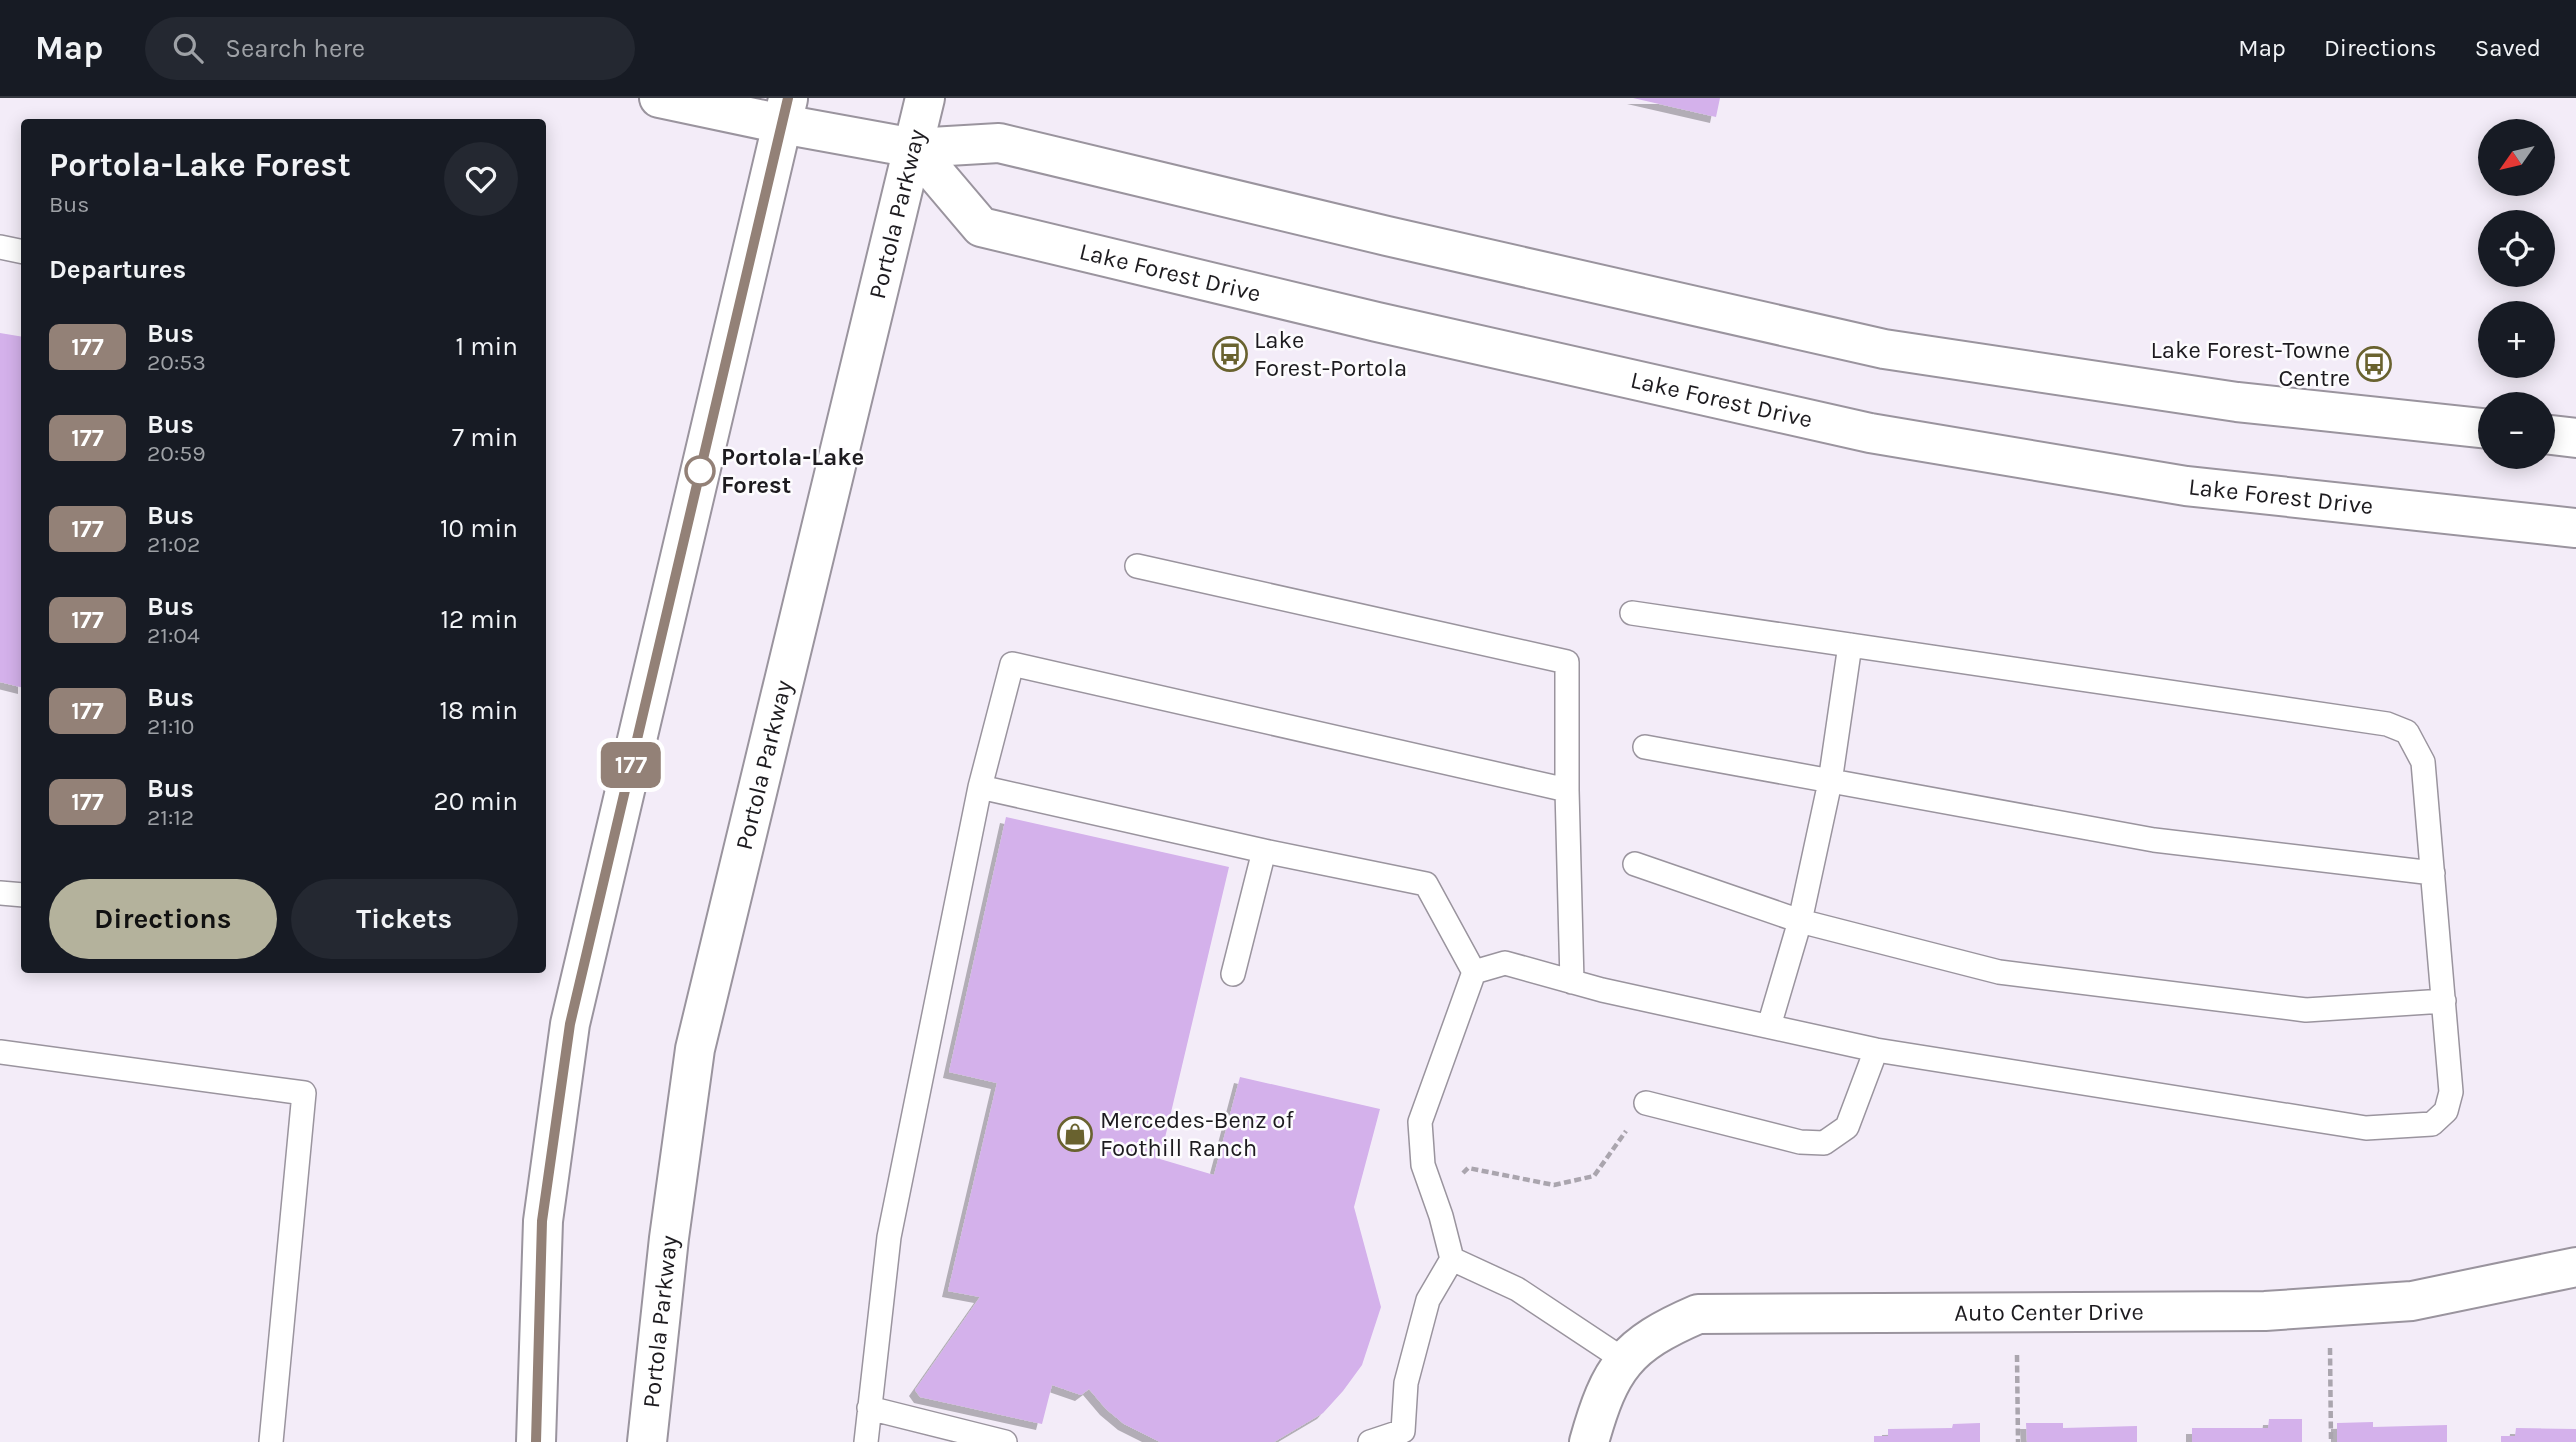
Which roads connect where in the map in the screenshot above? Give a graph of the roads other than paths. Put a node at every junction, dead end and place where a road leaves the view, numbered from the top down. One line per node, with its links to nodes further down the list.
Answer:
1 (659, 98): 3 (main road)
2 (925, 98): 4 (main road, Portola Parkway)
3 (785, 111): 4 (main road); 37 (main road)
4 (914, 148): 7 (main road); 10 (main road, Lake Forest Drive); 38 (main road, Portola Parkway)
5 (0, 247): 6 (lane)
6 (21, 250)
7 (2478, 428)
8 (2555, 435): 9 (main road)
9 (2576, 438)
10 (2576, 528)
11 (1137, 566): 17 (lane)
12 (1632, 613): 13 (lane)
13 (1850, 645): 15 (lane); 20 (lane)
14 (1645, 747): 15 (lane)
15 (1830, 782): 20 (lane); 23 (lane)
16 (980, 787): 17 (lane); 18 (lane); 35 (lane)
17 (1567, 790): 26 (lane)
18 (1264, 851): 24 (lane); 25 (lane)
19 (1635, 864): 23 (lane)
20 (2433, 873): 27 (lane)
21 (0, 893): 22 (lane)
22 (21, 895)
23 (1800, 921): 27 (lane); 28 (lane)
24 (1474, 972): 26 (lane); 32 (lane)
25 (1233, 974)
26 (1572, 982): 28 (lane)
27 (2444, 1001): 29 (lane)
28 (1769, 1026): 29 (lane)
29 (1876, 1051): 31 (lane)
30 (0, 1052): 36 (lane)
31 (1646, 1103)
32 (1452, 1259): 34 (lane); 41 (lane)
33 (2576, 1267): 34 (main road, Auto Center Drive)
34 (1624, 1360): 42 (main road, Auto Center Drive)
35 (869, 1408): 39 (lane); 40 (lane)
36 (271, 1442)
37 (536, 1442)
38 (647, 1442)
39 (866, 1442)
40 (1005, 1442)
41 (1370, 1442)
42 (1589, 1442)

